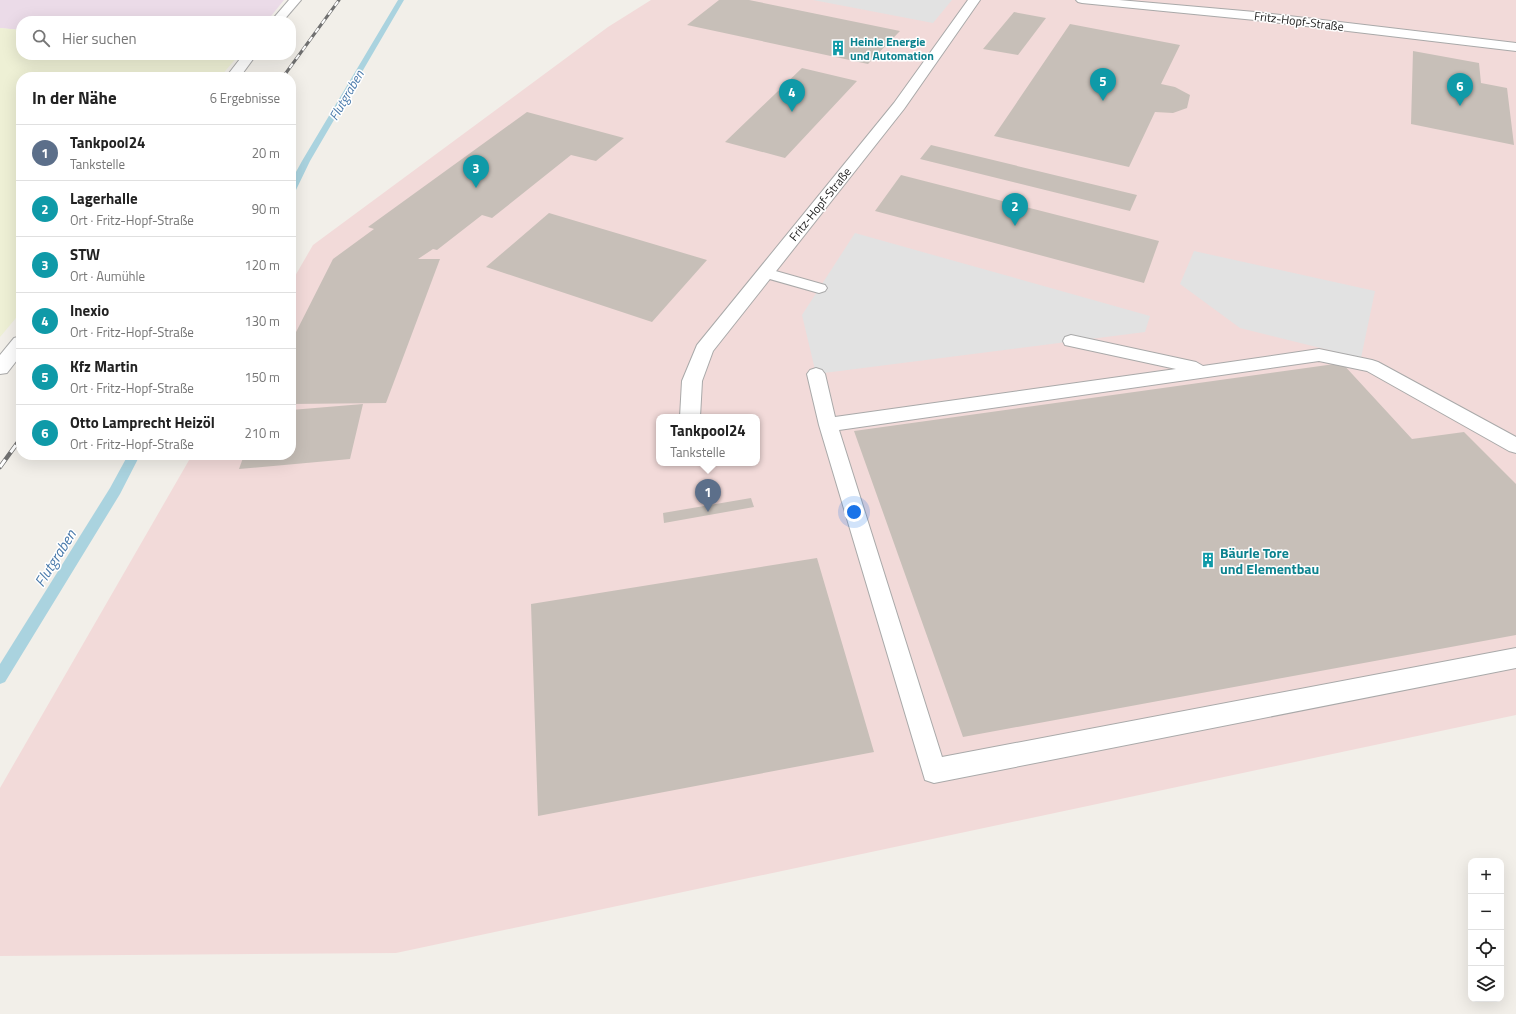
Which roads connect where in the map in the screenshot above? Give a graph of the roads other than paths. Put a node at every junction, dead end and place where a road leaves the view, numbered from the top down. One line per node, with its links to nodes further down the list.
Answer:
1 (295, 0): 4 (street)
2 (974, 0): 8 (street, Fritz-Hopf-Straße)
3 (1082, 0): 5 (street, Fritz-Hopf-Straße)
4 (281, 16)
5 (1516, 47)
6 (246, 60): 7 (street)
7 (236, 72)
8 (765, 273): 9 (lane); 15 (street, Fritz-Hopf-Straße)
9 (819, 288)
10 (1071, 341): 13 (lane)
11 (16, 348): 12 (street)
12 (0, 368)
13 (1208, 371): 16 (lane); 17 (lane)
14 (816, 374): 16 (lane)
15 (690, 414)
16 (828, 425): 18 (lane)
17 (1516, 446)
18 (1516, 658)

